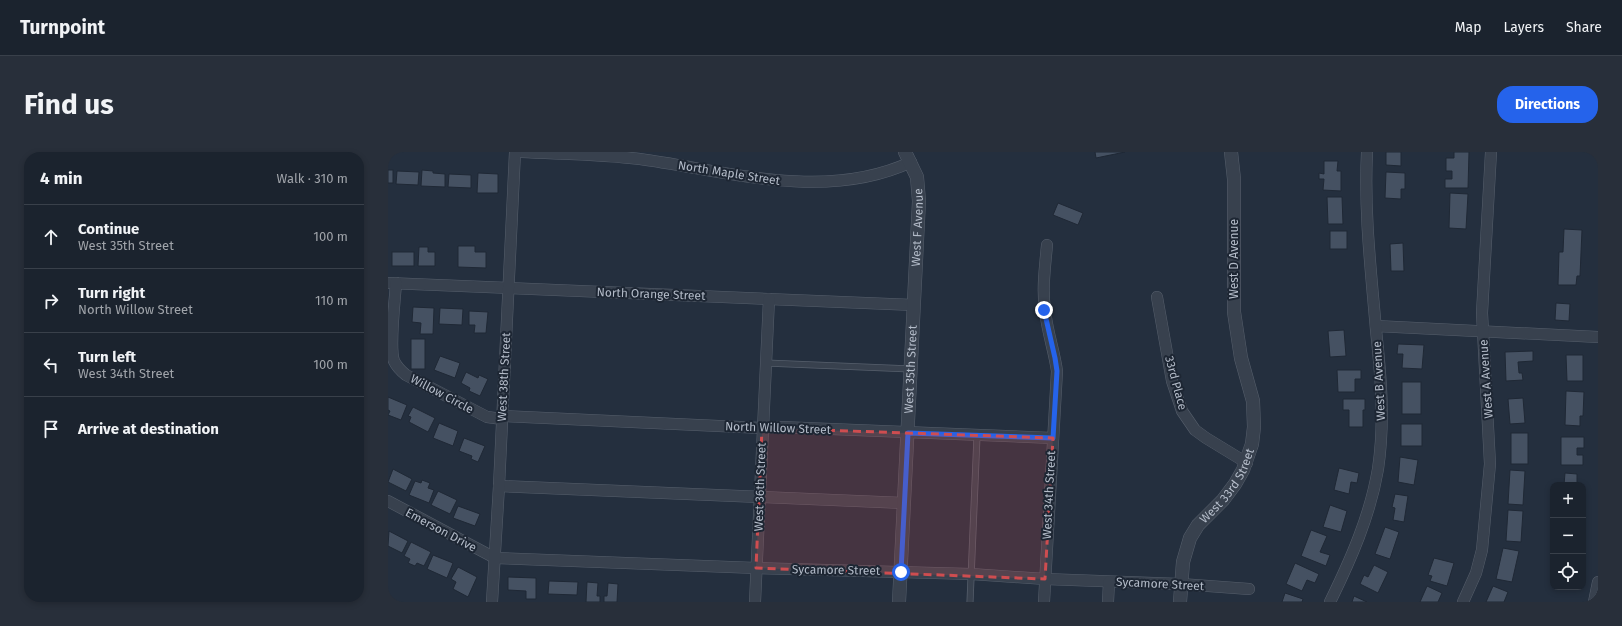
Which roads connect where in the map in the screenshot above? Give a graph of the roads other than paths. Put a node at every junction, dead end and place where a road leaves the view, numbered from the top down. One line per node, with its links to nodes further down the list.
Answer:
1 (515, 152): 9 (street, West 38th Street)
2 (522, 152): 6 (street, North Maple Street)
3 (1232, 152): 17 (street, West D Avenue)
4 (1367, 152): 13 (street, West B Avenue)
5 (1491, 152): 14 (street, West A Avenue)
6 (908, 157): 12 (street, West F Avenue)
7 (1047, 245): 23 (street, West 34th Street)
8 (392, 283): 9 (street, North Orange Street); 19 (street, Willow Circle)
9 (508, 288): 11 (street, North Orange Street); 19 (street, West 38th Street)
10 (1157, 297): 24 (street, 33rd Place)
11 (769, 299): 12 (street, North Orange Street); 16 (street, West 36th Street)
12 (914, 305): 18 (street, West 35th Street)
13 (1376, 326): 14 (street); 45 (street, West B Avenue)
14 (1483, 331): 15 (street); 46 (street, West A Avenue)
15 (1598, 337)
16 (766, 363): 18 (lane); 20 (street, West 36th Street)
17 (1243, 365): 24 (street, West 33rd Street)
18 (911, 369): 21 (street, West 35th Street)
19 (502, 418): 20 (street, North Willow Street); 25 (street, West 38th Street)
20 (762, 428): 21 (street, North Willow Street); 26 (street, West 36th Street)
21 (908, 433): 22 (street, North Willow Street); 28 (street, West 35th Street)
22 (977, 436): 23 (street, North Willow Street); 32 (lane)
23 (1053, 438): 33 (street, West 34th Street)
24 (1246, 463): 36 (street, West 33rd Street)
25 (499, 486): 26 (street); 29 (street, West 38th Street)
26 (760, 497): 28 (street); 30 (street, West 36th Street)
27 (388, 501): 29 (street, Emerson Drive)
28 (904, 503): 31 (street, West 35th Street)
29 (495, 558): 30 (street, Sycamore Street); 38 (street, West 38th Street)
30 (756, 568): 31 (street, Sycamore Street); 39 (street, West 36th Street)
31 (901, 572): 32 (street, Sycamore Street); 40 (street, West 35th Street)
32 (971, 574): 33 (street, Sycamore Street); 41 (lane)
33 (1045, 579): 34 (street, Sycamore Street); 42 (street, West 34th Street)
34 (1109, 582): 36 (street, Sycamore Street); 43 (street)
35 (1598, 582): 47 (street)
36 (1181, 584): 37 (street, Sycamore Street); 44 (street, West 33rd Street)
37 (1249, 589)
38 (492, 602)
39 (755, 602)
40 (899, 602)
41 (970, 602)
42 (1044, 602)
43 (1108, 602)
44 (1180, 602)
45 (1330, 602)
46 (1462, 602)
47 (1594, 602)

